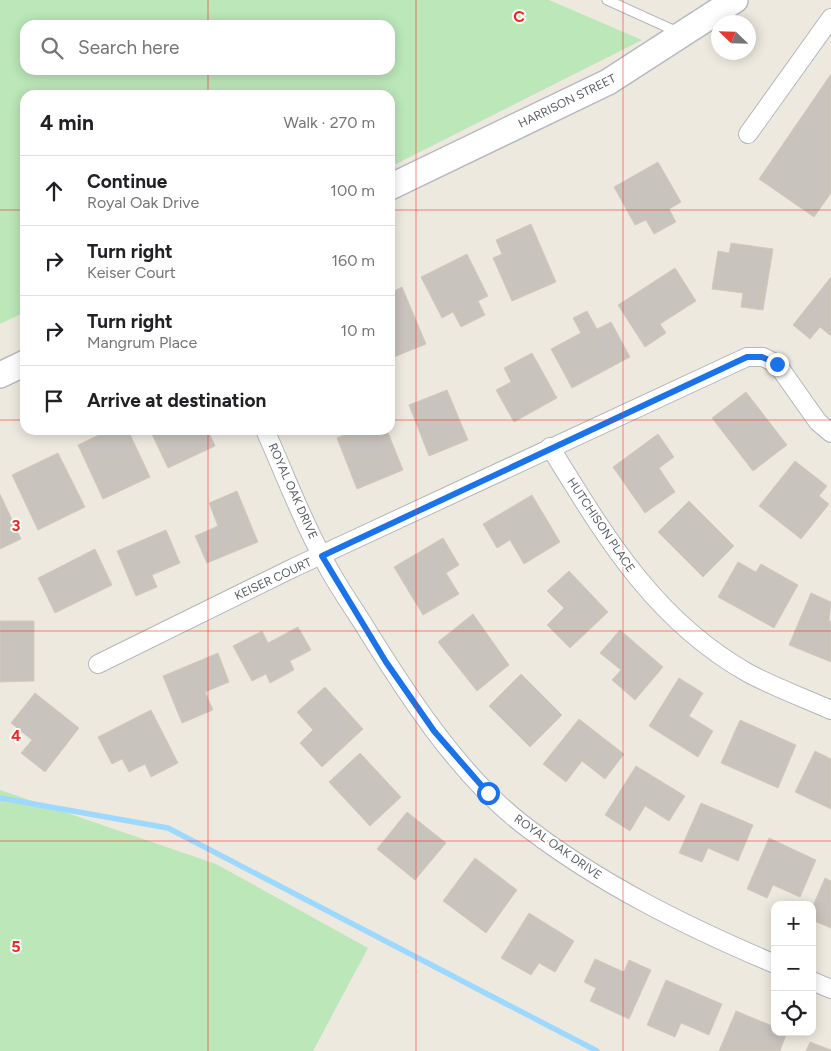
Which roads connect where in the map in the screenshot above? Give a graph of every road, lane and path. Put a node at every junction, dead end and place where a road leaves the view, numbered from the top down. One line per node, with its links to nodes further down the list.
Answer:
1 (607, 0): 4 (lane)
2 (735, 0): 4 (street, HARRISON STREET)
3 (831, 18): 5 (street)
4 (683, 34): 6 (street, HARRISON STREET)
5 (748, 134)
6 (395, 185)
7 (20, 365): 8 (street)
8 (0, 374)
9 (831, 433): 11 (street, KEISER COURT)
10 (267, 435): 12 (street, ROYAL OAK DRIVE)
11 (550, 447): 12 (street, KEISER COURT); 14 (street, HUTCHISON PLACE)
12 (322, 556): 13 (street, KEISER COURT); 15 (street, ROYAL OAK DRIVE)
13 (98, 664)
14 (831, 710)
15 (771, 962)
16 (816, 983): 17 (street)
17 (831, 989)

